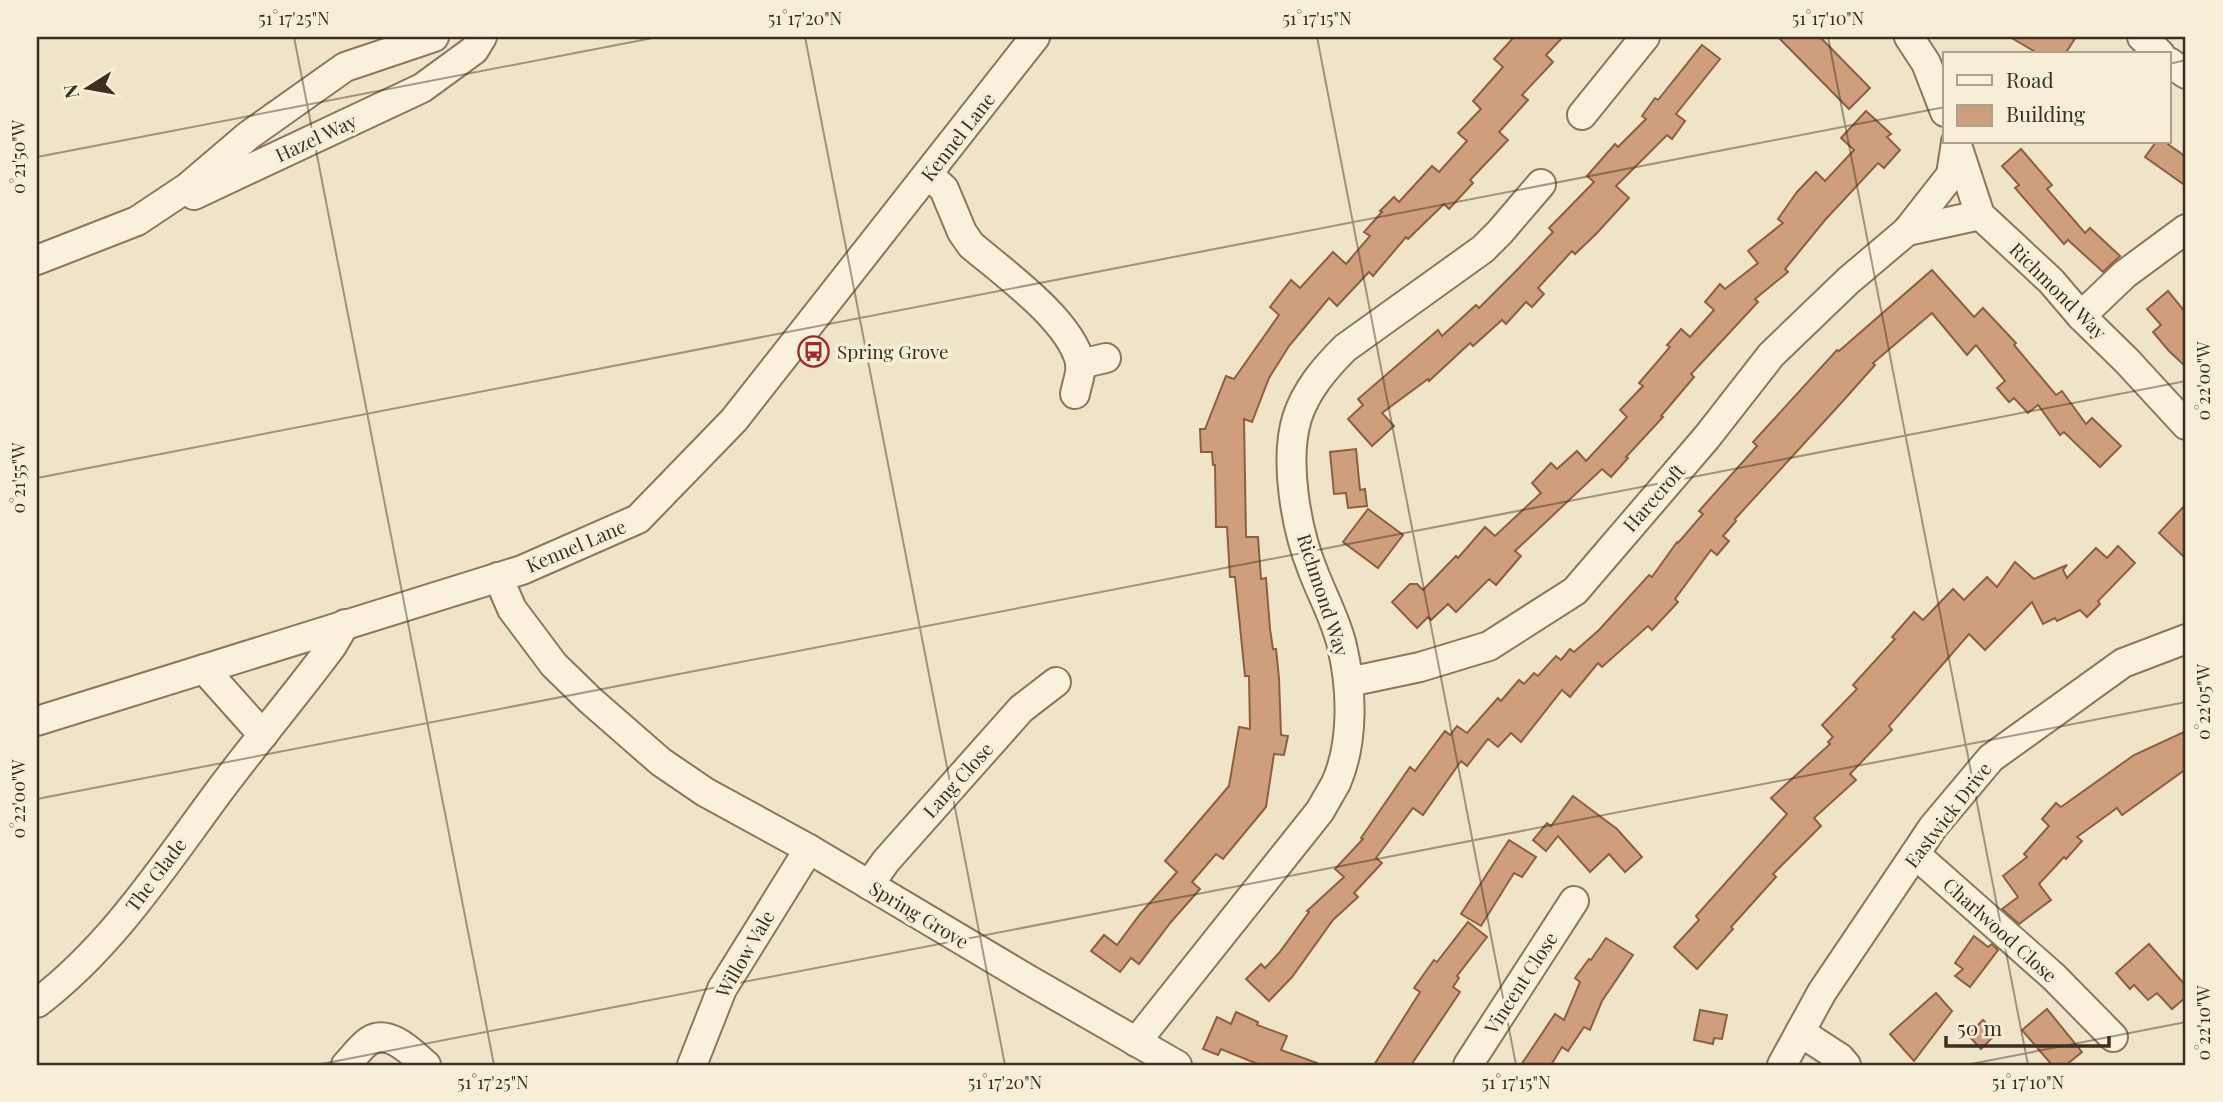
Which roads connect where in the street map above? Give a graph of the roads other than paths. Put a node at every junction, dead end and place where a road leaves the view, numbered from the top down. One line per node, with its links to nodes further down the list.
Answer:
1 (434, 37): 17 (street, Hazel Way)
2 (482, 37): 17 (street, Hazel Way)
3 (1035, 37): 14 (street, Kennel Lane)
4 (1645, 37): 11 (street)
5 (1909, 37): 10 (street)
6 (2142, 37): 7 (street)
7 (2159, 52)
8 (2170, 63): 9 (street)
9 (2186, 74)
10 (1943, 107)
11 (1582, 115)
12 (1956, 144): 19 (street, Harecroft)
13 (1957, 144): 16 (street, Richmond Way)
14 (928, 174): 22 (street); 24 (street, Kennel Lane)
15 (1541, 184): 29 (street, Richmond Way)
16 (1980, 215): 19 (street, Harecroft); 21 (street, Richmond Way)
17 (137, 221): 20 (street, Hazel Way)
18 (2186, 229): 21 (street)
19 (1907, 231): 29 (street, Harecroft)
20 (37, 260)
21 (2081, 316): 23 (street, Richmond Way)
22 (1075, 394)
23 (2186, 425)
24 (498, 577): 25 (street, Kennel Lane); 32 (street, Spring Grove)
25 (345, 624): 27 (street, Kennel Lane); 31 (street, The Glade)
26 (2186, 639): 33 (street, Eastwick Drive)
27 (204, 669): 30 (street, Kennel Lane); 31 (street)
28 (1056, 682): 34 (street, Lang Close)
29 (1349, 682): 39 (street, Richmond Way)
30 (37, 721)
31 (264, 735): 36 (street, The Glade)
32 (808, 849): 34 (street, Spring Grove); 42 (street, Willow Vale)
33 (1915, 854): 37 (street, Eastwick Drive); 38 (street, Charlwood Close)
34 (869, 885): 39 (street, Spring Grove)
35 (1574, 901): 44 (street, Vincent Close)
36 (37, 1003)
37 (1800, 1032): 45 (street, Eastwick Drive); 46 (street)
38 (2113, 1037)
39 (1136, 1042): 43 (street, Spring Grove)
40 (346, 1065): 41 (street)
41 (426, 1065)
42 (692, 1065)
43 (1177, 1065)
44 (1468, 1065)
45 (1782, 1065)
46 (1846, 1065)

